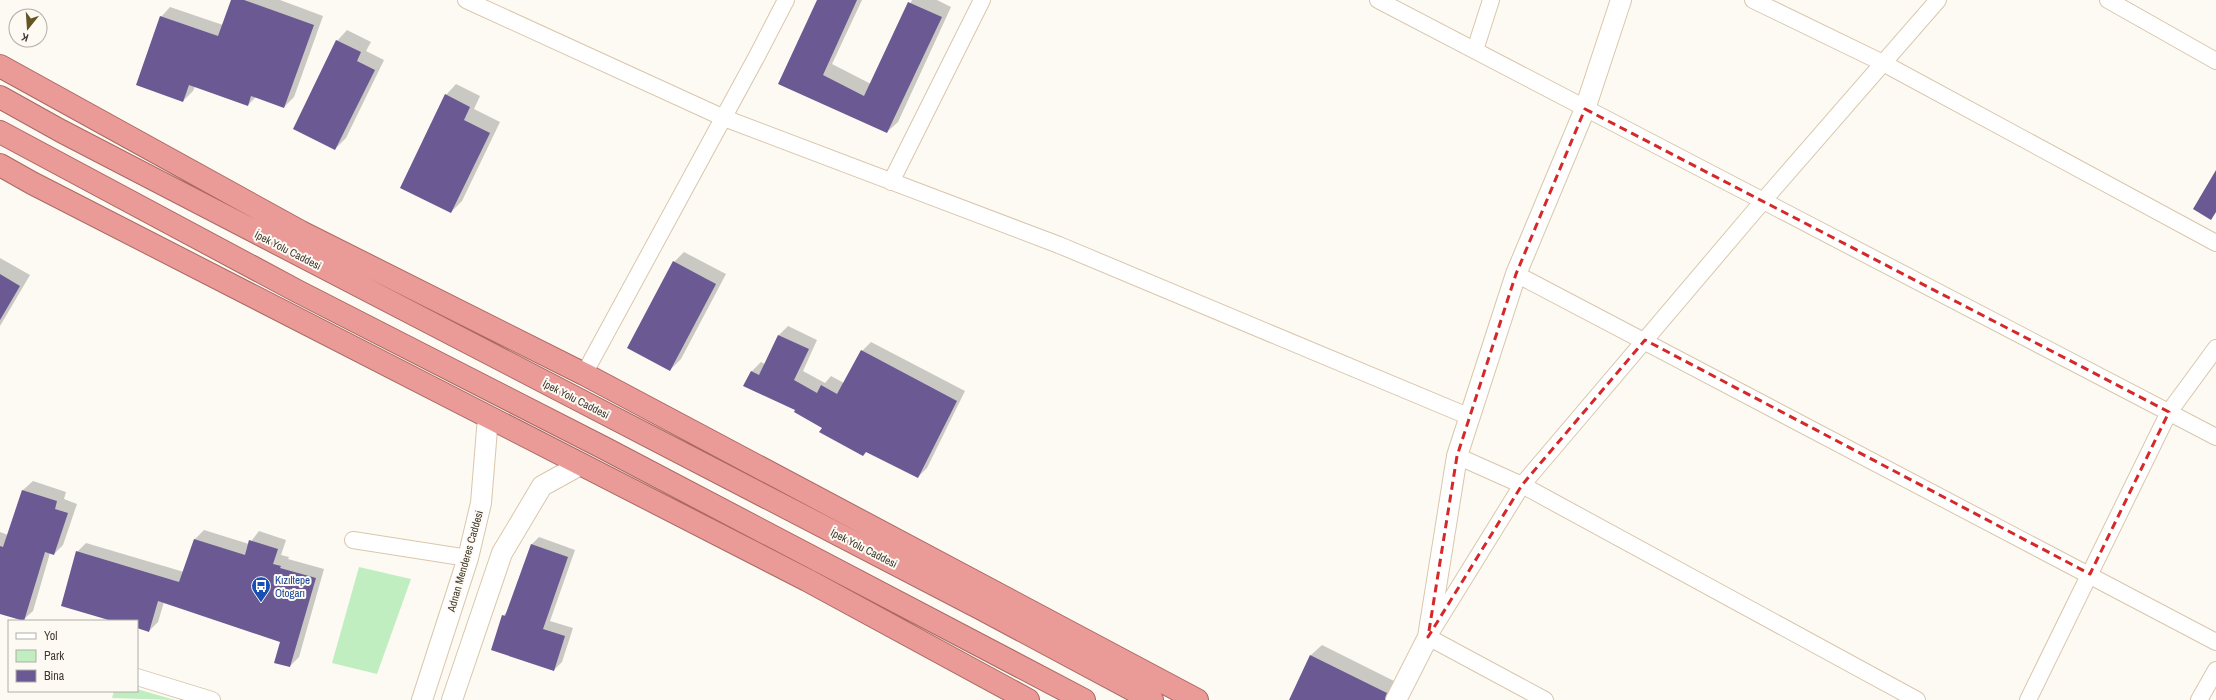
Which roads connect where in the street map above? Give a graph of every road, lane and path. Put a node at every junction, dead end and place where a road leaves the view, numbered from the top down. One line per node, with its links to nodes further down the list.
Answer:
1 (466, 0): 16 (street)
2 (786, 0): 16 (street)
3 (982, 0): 19 (street)
4 (1378, 0): 10 (street)
5 (1491, 0): 10 (street)
6 (1621, 0): 15 (street)
7 (1753, 0): 12 (street)
8 (1938, 0): 12 (street)
9 (2108, 0): 11 (street)
10 (1475, 50): 15 (street)
11 (2216, 61)
12 (1883, 63): 20 (street); 21 (street)
13 (0, 66): 25 (highway)
14 (0, 97): 45 (highway, İpek Yolu Caddesi)
15 (1585, 109): 20 (street); 22 (street)
16 (724, 118): 19 (street); 25 (street)
17 (0, 132): 44 (highway)
18 (0, 165): 27 (highway)
19 (891, 182): 28 (street)
20 (1763, 201): 23 (street); 26 (street)
21 (2216, 243)
22 (1516, 274): 23 (street); 28 (street)
23 (1645, 340): 32 (street); 35 (street)
24 (2216, 348): 26 (street)
25 (584, 374): 46 (highway)
26 (2169, 412): 29 (street); 35 (street)
27 (488, 417): 31 (highway); 34 (street, Adnan Menderes Caddesi)
28 (1470, 417): 30 (street)
29 (2216, 437)
30 (1457, 456): 32 (street); 36 (street)
31 (580, 465): 42 (street); 43 (highway)
32 (1522, 485): 36 (street); 49 (street)
33 (353, 540): 34 (street)
34 (468, 558): 41 (street, Adnan Menderes Caddesi)
35 (2090, 574): 37 (street); 50 (street)
36 (1428, 637): 47 (street); 48 (street)
37 (2216, 642)
38 (2216, 670): 51 (street)
39 (138, 677): 40 (street)
40 (212, 700)
41 (422, 700)
42 (452, 700)
43 (1028, 700)
44 (1084, 700)
45 (1152, 700)
46 (1197, 700)
47 (1396, 700)
48 (1545, 700)
49 (1917, 700)
50 (2028, 700)
51 (2199, 700)

